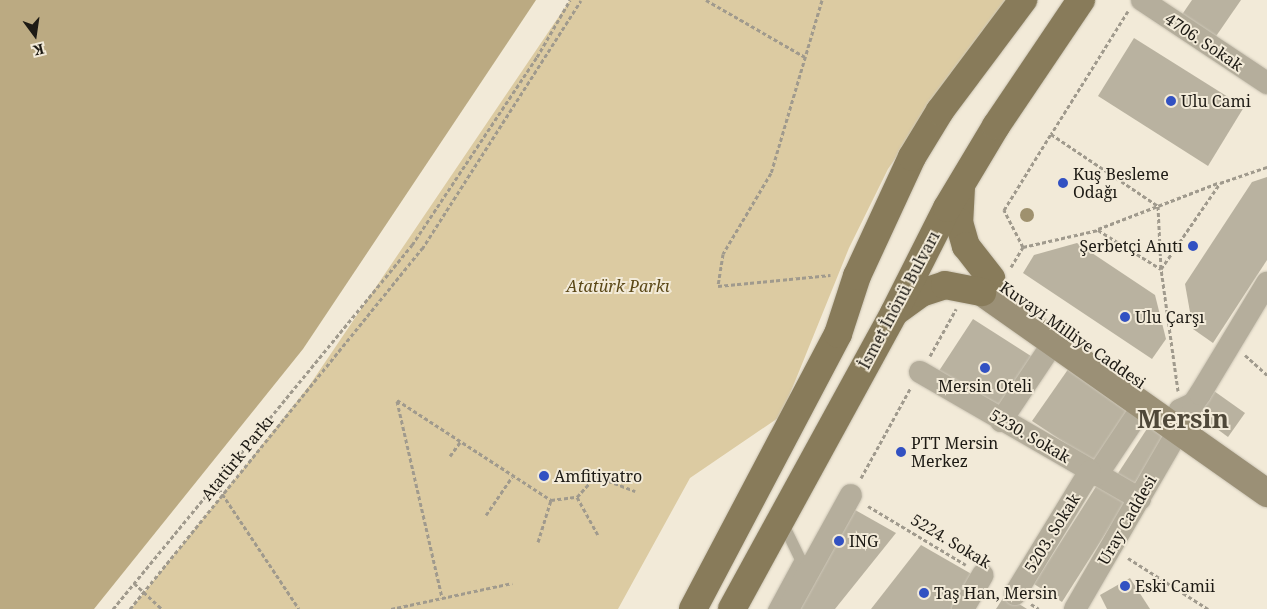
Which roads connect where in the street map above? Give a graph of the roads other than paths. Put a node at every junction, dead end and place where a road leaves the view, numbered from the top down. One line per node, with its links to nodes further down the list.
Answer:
1 (1023, 0): 21 (main road)
2 (1081, 0): 5 (main road, İsmet İnönü Bulvarı)
3 (1136, 4): 4 (street, 4706. Sokak)
4 (1267, 84)
5 (961, 185): 7 (main road); 8 (main road, İsmet İnönü Bulvarı)
6 (1267, 283): 12 (street, Uray Caddesi)
7 (991, 285): 8 (main road); 9 (street, Kuvayi Milliye Caddesi); 12 (street, Kuvayi Milliye Caddesi)
8 (894, 313): 18 (main road, İsmet İnönü Bulvarı)
9 (1054, 343): 11 (street, Kuvayi Milliye Caddesi); 13 (street)
10 (920, 372): 13 (street, 5230. Sokak)
11 (1143, 406): 12 (street, Kuvayi Milliye Caddesi); 14 (street, 5203. Sokak)
12 (1179, 420): 15 (street, Kuvayi Milliye Caddesi); 17 (street, Uray Caddesi)
13 (1001, 421): 14 (street, 5230. Sokak)
14 (1094, 473): 17 (street, 5230. Sokak); 20 (street, 5203. Sokak)
15 (1267, 493)
16 (851, 495): 24 (street)
17 (1140, 499): 26 (street, Uray Caddesi)
18 (781, 520): 22 (main road, İsmet İnönü Bulvarı); 23 (lane)
19 (983, 575): 25 (street)
20 (1015, 594)
21 (693, 609)
22 (732, 609)
23 (773, 609)
24 (788, 609)
25 (963, 609)
26 (1075, 609)

